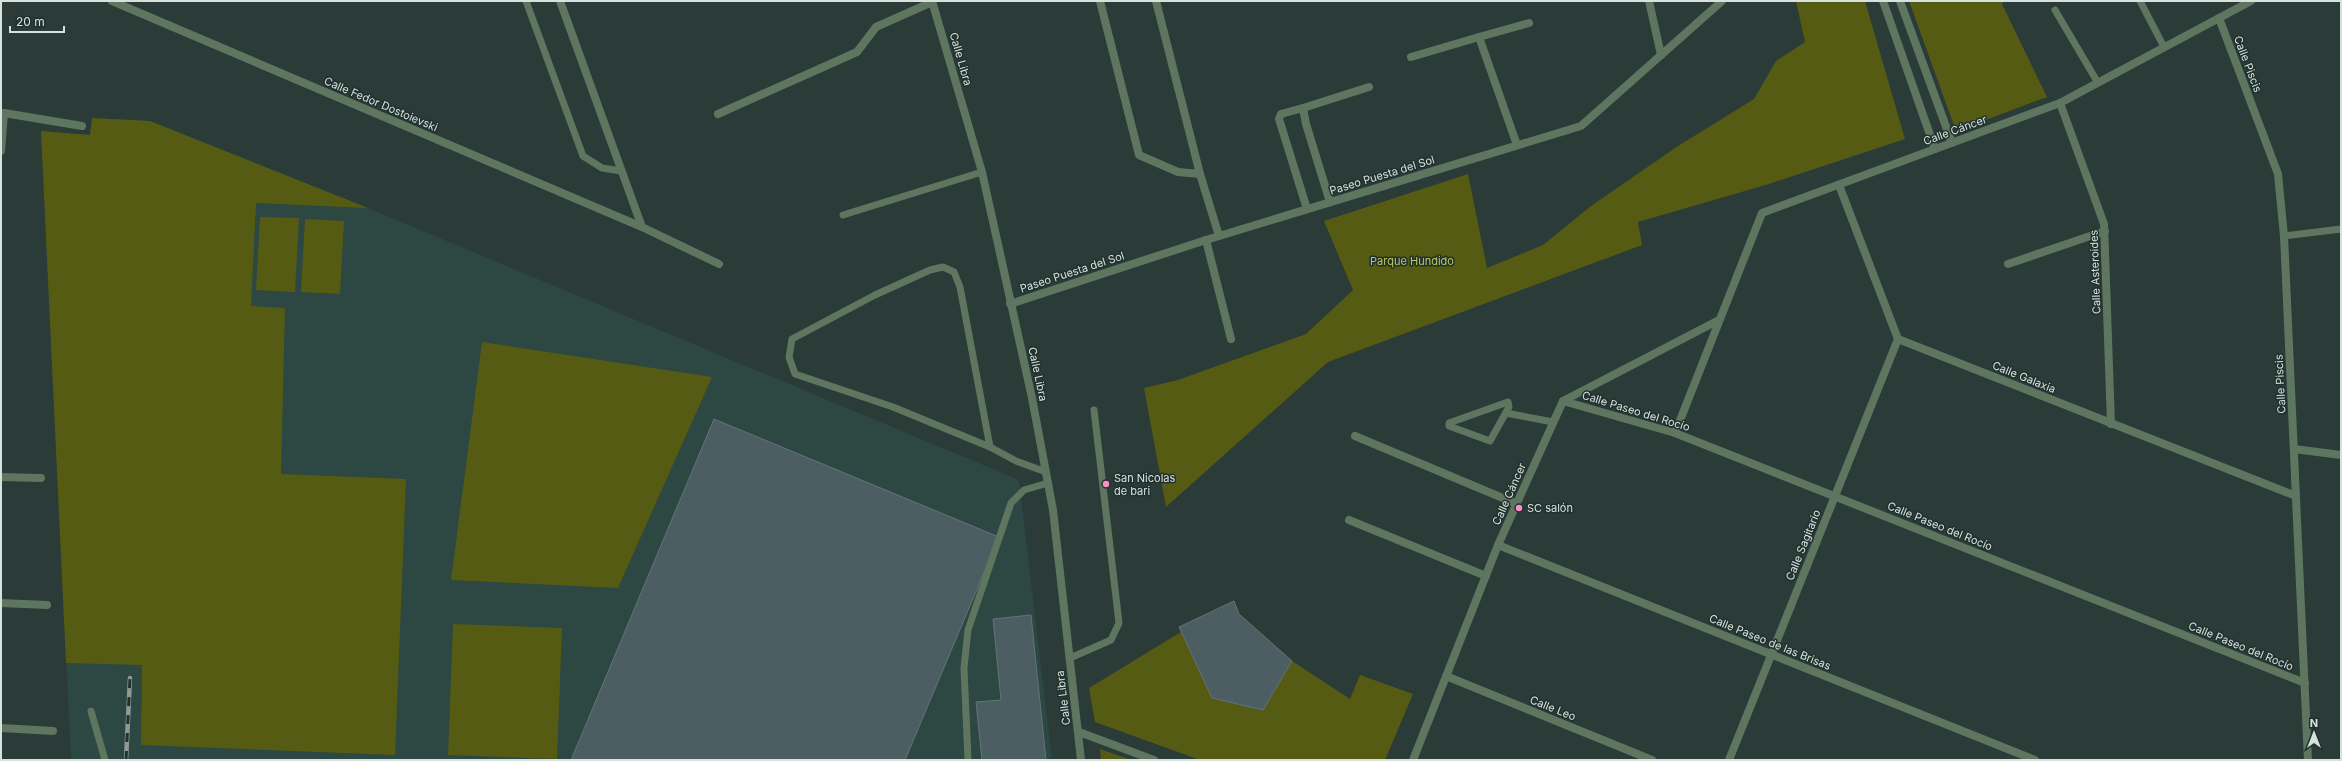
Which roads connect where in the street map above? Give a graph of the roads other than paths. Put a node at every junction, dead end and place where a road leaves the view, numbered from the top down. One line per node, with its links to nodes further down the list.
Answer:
1 (112, 1): 38 (street, Calle Fedor Dostoievski)
2 (526, 1): 31 (lane)
3 (560, 1): 31 (street)
4 (1100, 1): 33 (street)
5 (1156, 1): 33 (street)
6 (1649, 1): 18 (street)
7 (1722, 1): 18 (street, Paseo Puesta del Sol)
8 (1883, 1): 29 (street)
9 (1900, 1): 27 (street)
10 (2140, 1): 17 (lane)
11 (2251, 1): 14 (street, Calle Cáncer)
12 (932, 2): 25 (street); 32 (street, Calle Libra)
13 (2055, 10): 20 (lane)
14 (2219, 18): 17 (street, Calle Cáncer); 42 (street, Calle Piscis)
15 (1529, 23): 16 (street)
16 (1479, 37): 19 (street); 28 (street)
17 (2164, 47): 20 (street, Calle Cáncer)
18 (1661, 55): 28 (street, Paseo Puesta del Sol)
19 (1411, 57)
20 (2098, 83): 22 (street, Calle Cáncer)
21 (1369, 87): 23 (street)
22 (2060, 103): 27 (street, Calle Cáncer); 40 (street, Calle Asteroides)
23 (1303, 108): 35 (street); 36 (street)
24 (2, 112): 26 (street); 30 (street)
25 (718, 114)
26 (82, 126)
27 (1952, 143): 29 (street, Calle Cáncer)
28 (1517, 145): 35 (street, Paseo Puesta del Sol)
29 (1935, 149): 34 (street, Calle Cáncer)
30 (1, 151)
31 (622, 171): 38 (street)
32 (982, 172): 37 (lane); 46 (street, Calle Libra)
33 (1200, 174): 41 (street)
34 (1839, 184): 47 (street, Calle Cáncer); 49 (street)
35 (1330, 202): 36 (street, Paseo Puesta del Sol)
36 (1307, 209): 41 (street, Paseo Puesta del Sol)
37 (843, 215)
38 (642, 227): 44 (street, Calle Fedor Dostoievski)
39 (2341, 229): 42 (lane)
40 (2105, 231): 45 (street); 54 (street, Calle Asteroides)
41 (1219, 236): 43 (street, Paseo Puesta del Sol)
42 (2284, 236): 58 (street, Calle Piscis)
43 (1206, 240): 46 (street, Paseo Puesta del Sol); 48 (street)
44 (719, 264)
45 (2008, 264)
46 (1010, 304): 60 (street, Calle Libra)
47 (1719, 320): 50 (street); 55 (street, Calle Cáncer)
48 (1231, 339)
49 (1898, 339): 54 (street, Calle Galaxia); 64 (street, Calle Sagitario)
50 (1563, 401): 53 (street, Calle Cáncer); 55 (street, Calle Paseo del Rocío)
51 (1094, 410): 73 (lane)
52 (1506, 412): 52 (lane); 53 (lane)
53 (1553, 422): 66 (street, Calle Cáncer)
54 (2112, 424): 65 (street, Calle Galaxia)
55 (1675, 433): 64 (street, Calle Paseo del Rocío)
56 (1355, 436): 66 (street)
57 (990, 447): 57 (lane); 60 (lane)
58 (2294, 449): 59 (street); 65 (street, Calle Piscis)
59 (2341, 455)
60 (1046, 472): 63 (street, Calle Libra)
61 (1, 477): 62 (street)
62 (41, 478)
63 (1048, 483): 73 (street, Calle Libra); 81 (lane)
64 (1835, 496): 72 (street, Calle Sagitario); 75 (street, Calle Paseo del Rocío)
65 (2296, 496): 75 (street, Calle Piscis)
66 (1517, 504): 68 (street, Calle Cáncer)
67 (1349, 520): 69 (street)
68 (1498, 545): 69 (street, Calle Cáncer); 72 (street, Calle Paseo de las Brisas)
69 (1486, 576): 74 (street, Calle Cáncer)
70 (1, 603): 71 (street)
71 (47, 605)
72 (1771, 655): 86 (street, Calle Sagitario); 87 (street, Calle Paseo de las Brisas)
73 (1070, 658): 79 (street, Calle Libra)
74 (1446, 676): 84 (street, Calle Cáncer); 85 (street, Calle Leo)
75 (2305, 683): 88 (street, Calle Piscis)
76 (91, 711): 80 (lane)
77 (1, 728): 78 (street)
78 (53, 731)
79 (1079, 732): 82 (street, Calle Libra); 83 (street)
80 (105, 760)
81 (968, 760)
82 (1082, 760)
83 (1154, 760)
84 (1413, 760)
85 (1652, 760)
86 (1729, 760)
87 (2035, 760)
88 (2308, 760)

